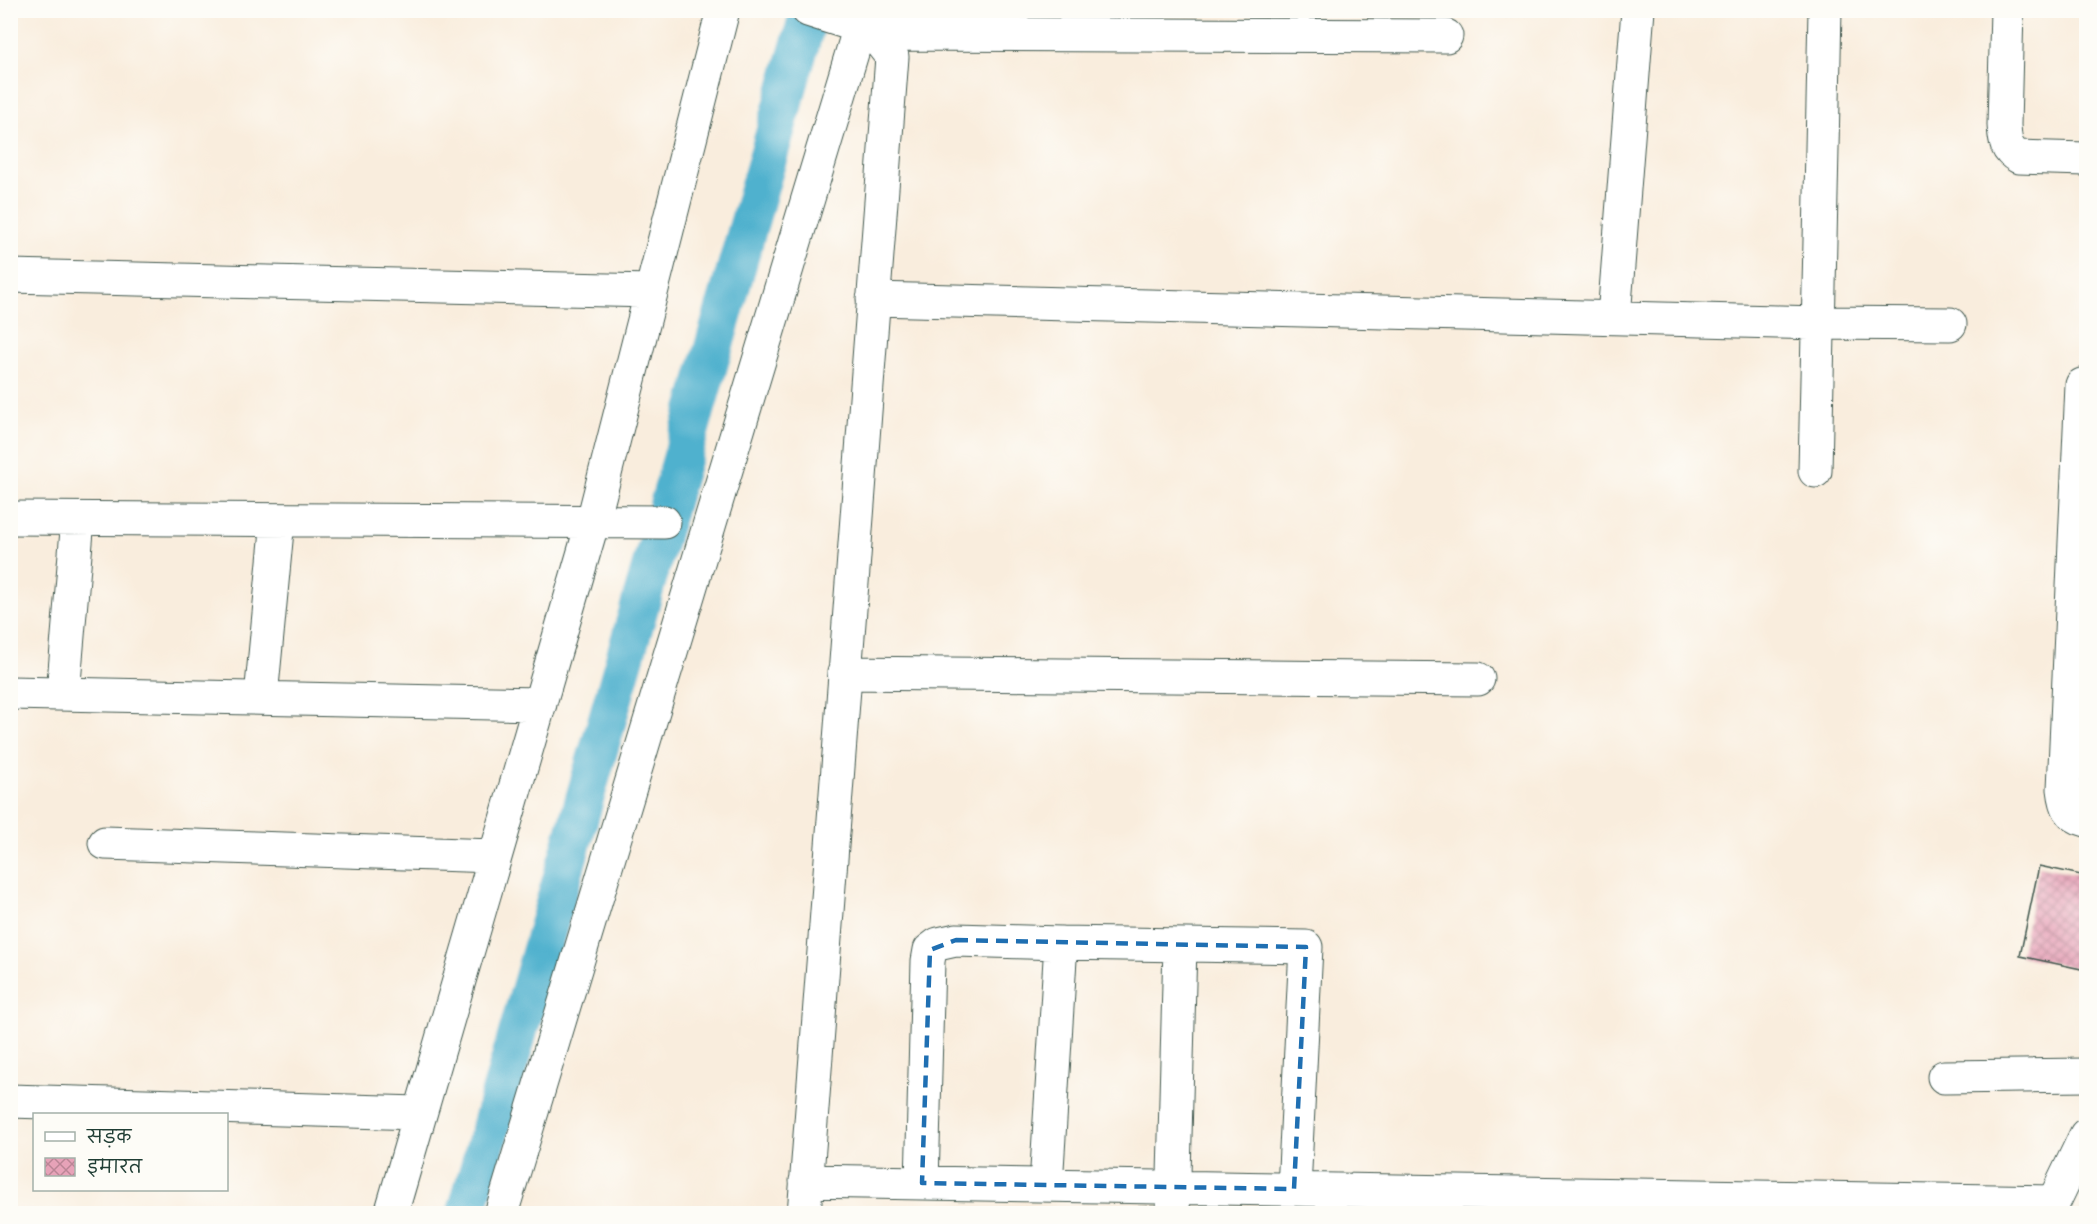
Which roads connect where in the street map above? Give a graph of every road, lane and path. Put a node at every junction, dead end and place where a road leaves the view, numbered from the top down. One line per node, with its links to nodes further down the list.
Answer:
1 (709, 10): 6 (street)
2 (808, 10): 7 (street)
3 (1638, 10): 13 (street)
4 (1825, 10): 14 (street)
5 (2007, 10): 9 (street)
6 (723, 11): 11 (street)
7 (864, 25): 8 (street); 12 (street); 48 (street)
8 (1446, 36)
9 (2086, 159)
10 (10, 276): 11 (street)
11 (651, 291): 21 (street)
12 (873, 299): 13 (street); 24 (street)
13 (1614, 317): 14 (street)
14 (1819, 323): 15 (street); 17 (street)
15 (1950, 324)
16 (2082, 385): 23 (street)
17 (1815, 471)
18 (10, 518): 19 (street)
19 (78, 519): 20 (street); 27 (street)
20 (278, 520): 21 (street); 28 (street)
21 (593, 521): 22 (street); 29 (street)
22 (664, 522)
23 (2079, 637): 30 (street)
24 (844, 673): 25 (street); 40 (street)
25 (1478, 679)
26 (10, 693): 27 (street)
27 (63, 694): 28 (street)
28 (261, 697): 29 (street)
29 (540, 704): 32 (street)
30 (2086, 820)
31 (105, 843): 32 (street)
32 (494, 856): 38 (street)
33 (1061, 943): 34 (street); 41 (street); 42 (street)
34 (1180, 945): 43 (street); 44 (street)
35 (2086, 1075): 36 (street)
36 (1944, 1077)
37 (10, 1101): 38 (street)
38 (419, 1113): 47 (street)
39 (2086, 1136): 46 (street)
40 (806, 1180): 41 (street); 49 (street)
41 (922, 1183): 42 (street)
42 (1046, 1185): 44 (street)
43 (1294, 1189): 44 (street); 45 (street)
44 (1173, 1200)
45 (1497, 1203): 46 (street)
46 (2051, 1208)
47 (391, 1214)
48 (501, 1214)
49 (804, 1214)

